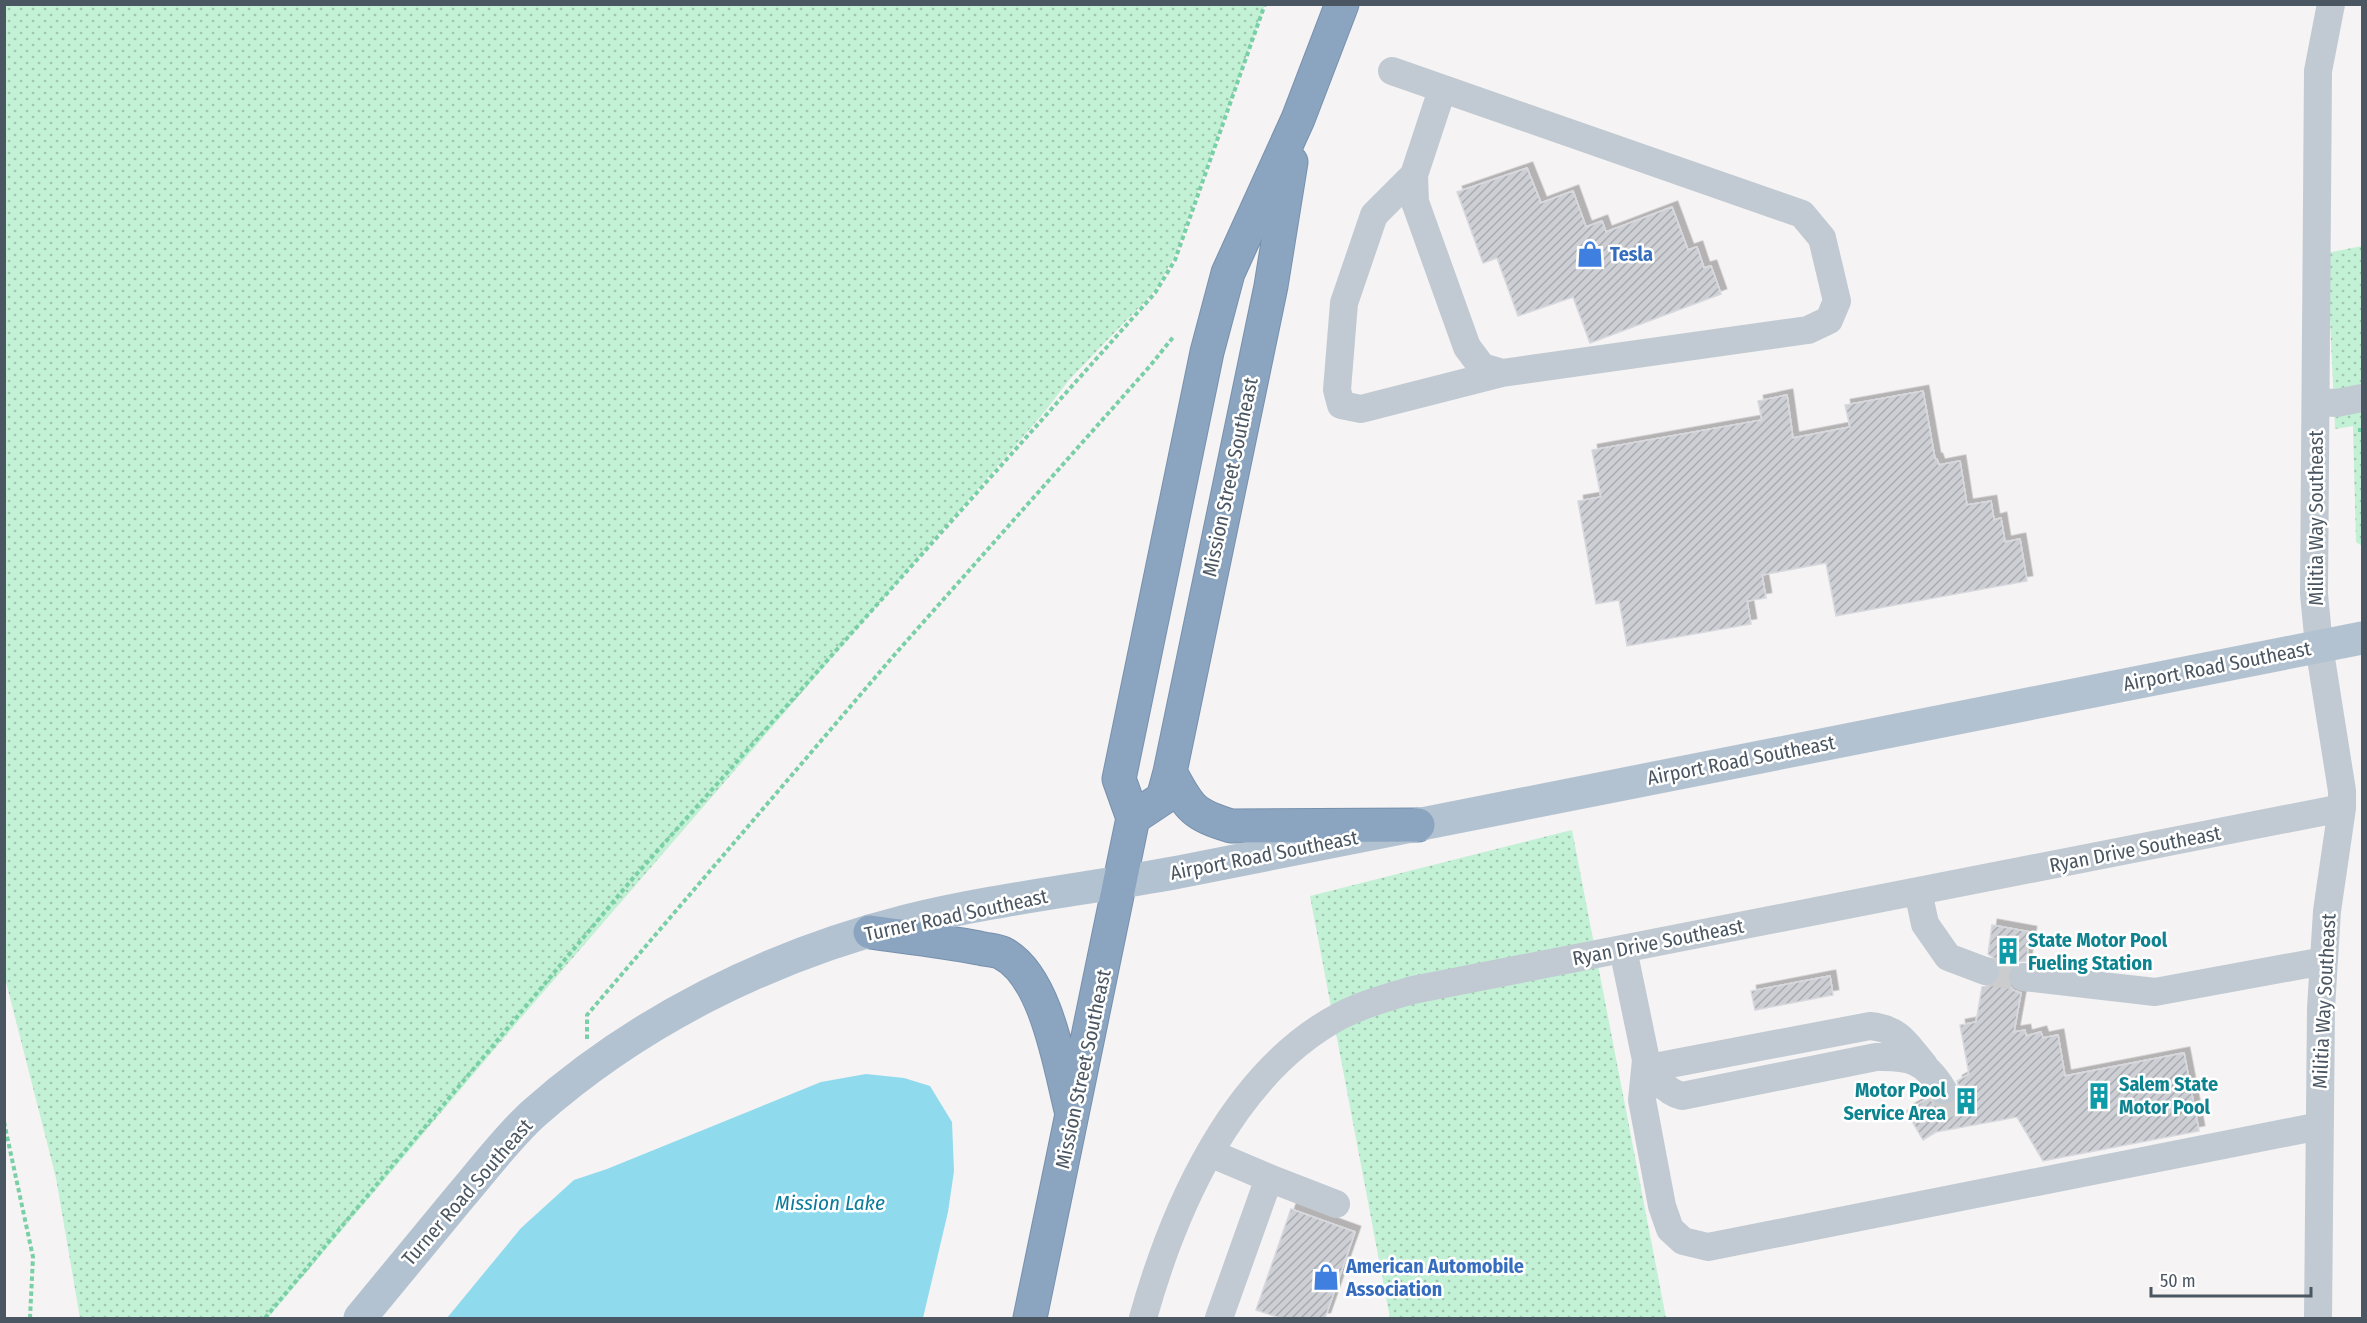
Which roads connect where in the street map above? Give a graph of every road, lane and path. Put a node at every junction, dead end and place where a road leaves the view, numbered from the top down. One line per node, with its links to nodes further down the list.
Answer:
1 (1265, 4): 35 (path)
2 (1342, 4): 6 (highway, Mission Street Southeast)
3 (2331, 4): 11 (street, Militia Way Southeast)
4 (1392, 71): 5 (street)
5 (1442, 90): 7 (street); 9 (street)
6 (1298, 119): 14 (highway, Mission Street Southeast); 16 (highway, Mission Street Southeast)
7 (1414, 175): 9 (street); 9 (street)
8 (1174, 336): 25 (path)
9 (1502, 373)
10 (2362, 398): 11 (street)
11 (2316, 402): 13 (street, Militia Way Southeast)
12 (2362, 638): 13 (main road, Airport Road Southeast)
13 (2319, 645): 15 (street, Militia Way Southeast); 17 (main road, Airport Road Southeast)
14 (1170, 772): 16 (highway, Mission Street Southeast); 17 (highway)
15 (2342, 808): 19 (street, Ryan Drive Southeast); 22 (street, Militia Way Southeast)
16 (1133, 818): 18 (highway, Mission Street Southeast)
17 (1419, 825): 18 (main road, Airport Road Southeast)
18 (1119, 883): 20 (main road, Turner Road Southeast); 28 (highway, Mission Street Southeast)
19 (1918, 891): 21 (street, Ryan Drive Southeast); 23 (street)
20 (870, 932): 25 (main road, Turner Road Southeast); 28 (highway)
21 (1623, 949): 26 (street); 31 (street, Ryan Drive Southeast)
22 (2324, 961): 24 (street); 30 (street, Militia Way Southeast)
23 (1985, 971)
24 (2023, 977)
25 (586, 1070): 36 (main road, Turner Road Southeast)
26 (1655, 1075): 27 (street); 30 (street)
27 (1943, 1090)
28 (1073, 1118): 37 (highway, Mission Street Southeast)
29 (4, 1122): 34 (path)
30 (2319, 1126): 40 (street, Militia Way Southeast)
31 (1210, 1153): 32 (street); 38 (street, Ryan Drive Southeast)
32 (1269, 1178): 33 (street); 39 (street)
33 (1335, 1204)
34 (30, 1318)
35 (265, 1318)
36 (360, 1318)
37 (1030, 1318)
38 (1143, 1318)
39 (1219, 1318)
40 (2318, 1318)

